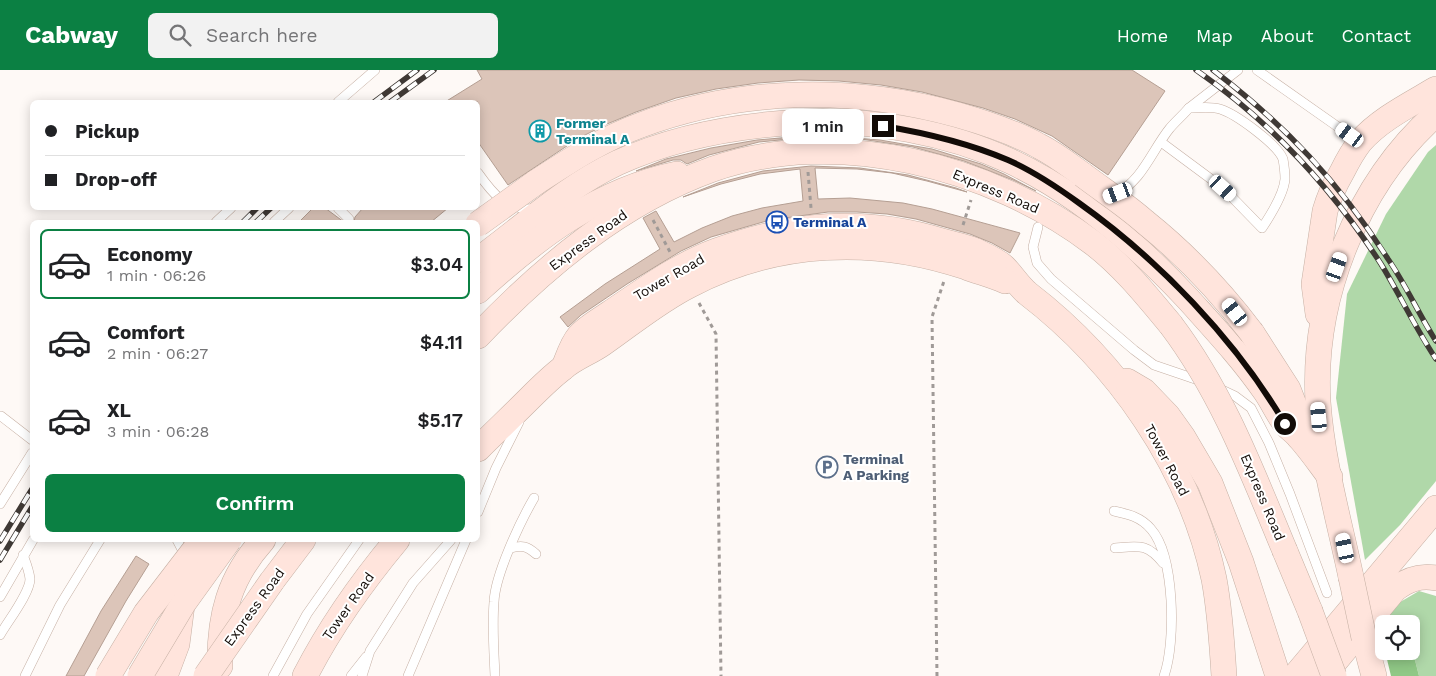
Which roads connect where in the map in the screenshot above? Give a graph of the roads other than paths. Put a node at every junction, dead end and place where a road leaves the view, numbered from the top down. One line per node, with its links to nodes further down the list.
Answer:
1 (375, 70): 5 (lane)
2 (1238, 70): 6 (lane)
3 (1257, 70): 9 (lane)
4 (1436, 88): 9 (street)
5 (340, 100)
6 (1189, 108): 8 (lane); 8 (lane)
7 (1436, 114): 27 (street)
8 (1160, 142): 11 (lane)
9 (1360, 142): 27 (street)
10 (748, 159): 21 (street); 26 (street, Express Road); 79 (street, Express Road, bridge)
11 (1139, 174): 14 (lane); 23 (lane)
12 (480, 176): 13 (lane)
13 (492, 193): 21 (lane); 24 (lane)
14 (1087, 201): 21 (street); 23 (street)
15 (229, 210): 19 (lane)
16 (287, 210): 20 (lane)
17 (340, 210): 18 (lane)
18 (349, 219)
19 (218, 220)
20 (276, 220)
21 (524, 225): 24 (street); 25 (street)
22 (1038, 227): 58 (lane)
23 (1133, 233): 31 (street)
24 (482, 246): 31 (street, bridge)
25 (480, 288)
26 (480, 334)
27 (1320, 337): 35 (street)
28 (1105, 368): 29 (street, Tower Road); 63 (street); 78 (street, Tower Road)
29 (531, 398): 33 (street, Tower Road); 38 (lane)
30 (1, 416): 32 (lane)
31 (1299, 437): 35 (street)
32 (30, 438)
33 (480, 447)
34 (30, 456): 37 (lane)
35 (1330, 477): 80 (street, bridge)
36 (534, 498): 52 (lane)
37 (0, 504)
38 (480, 505)
39 (1436, 508): 63 (street)
40 (1114, 511): 56 (lane)
41 (32, 542): 55 (lane)
42 (99, 542): 64 (lane)
43 (200, 542): 65 (street, bridge)
44 (228, 542): 66 (street, bridge)
45 (262, 542): 69 (street)
46 (301, 542): 68 (street, Express Road, bridge)
47 (358, 542): 70 (lane)
48 (394, 542): 71 (street, Tower Road)
49 (449, 542): 61 (lane)
50 (465, 542): 74 (lane)
51 (184, 547): 67 (street)
52 (511, 548): 54 (lane); 75 (lane)
53 (1115, 548): 56 (lane)
54 (536, 554)
55 (23, 555): 59 (lane); 60 (lane)
56 (1166, 567): 62 (lane)
57 (1436, 578): 63 (street)
58 (1327, 593)
59 (0, 597)
60 (0, 636)
61 (370, 651): 72 (lane); 73 (lane)
62 (1170, 658): 76 (lane); 77 (lane)
63 (1299, 674)
64 (24, 676)
65 (108, 676)
66 (140, 676)
67 (165, 676)
68 (206, 676)
69 (220, 676)
70 (273, 676)
71 (305, 676)
72 (351, 676)
73 (362, 676)
74 (408, 676)
75 (495, 676)
76 (1164, 676)
77 (1172, 676)
78 (1224, 676)
79 (1334, 676)
80 (1374, 676)

